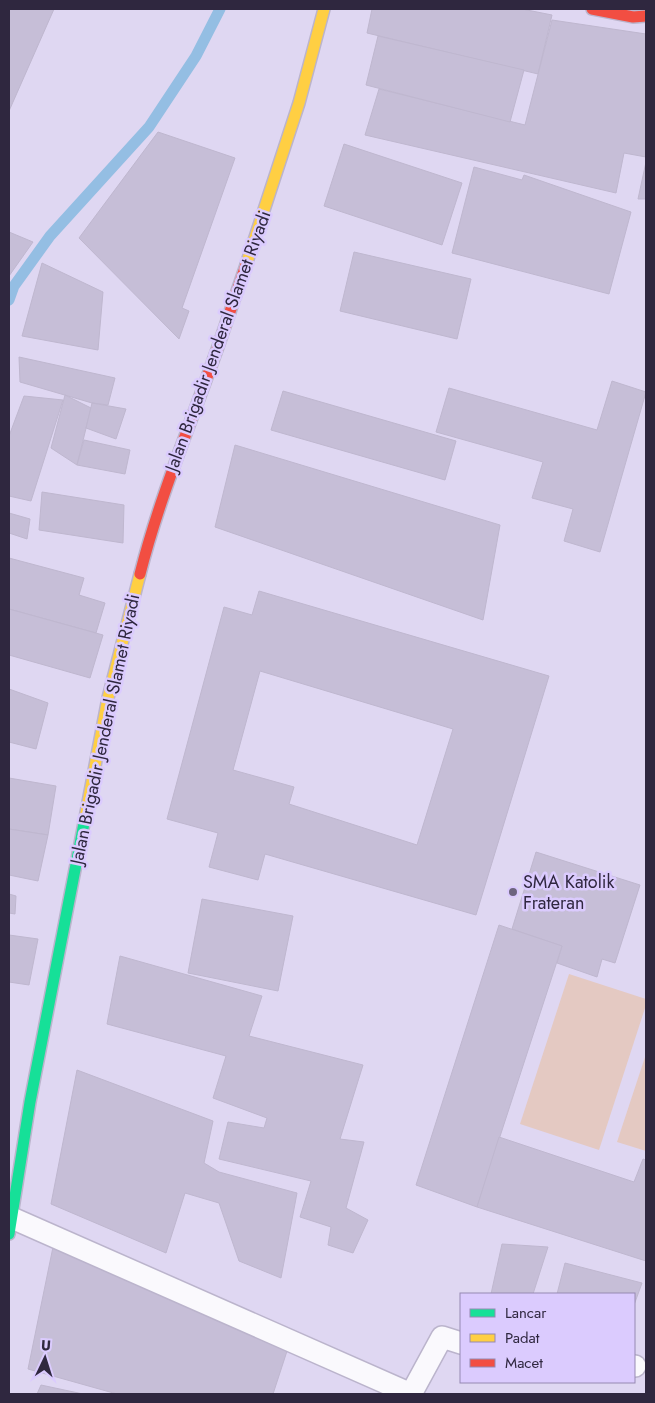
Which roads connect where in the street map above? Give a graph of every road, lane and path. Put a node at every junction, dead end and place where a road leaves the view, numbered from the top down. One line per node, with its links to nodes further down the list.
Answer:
1 (324, 9): 4 (main road, Jalan Brigadir Jenderal Slamet Riyadi)
2 (592, 9): 3 (main road)
3 (646, 16)
4 (10, 1226): 5 (lane)
5 (460, 1344)

